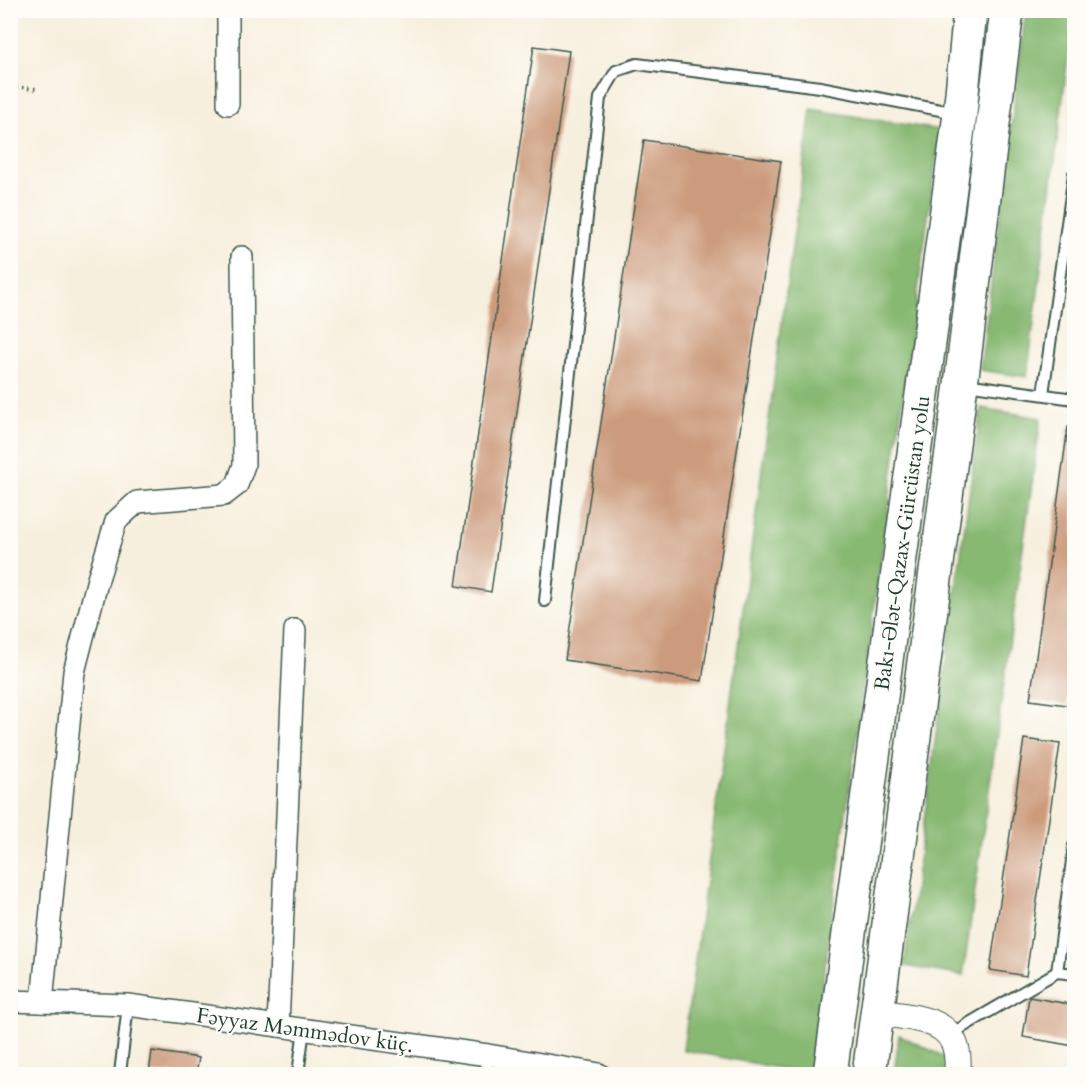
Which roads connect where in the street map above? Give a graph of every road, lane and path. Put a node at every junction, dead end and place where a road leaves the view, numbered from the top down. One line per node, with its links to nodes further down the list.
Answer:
1 (228, 10): 6 (street)
2 (970, 10): 7 (highway, Bakı-Ələt-Qazax-Gürcüstan yolu)
3 (1007, 10): 10 (highway, Bakı-Ələt-Qazax-Gürcüstan yolu)
4 (10, 87): 5 (path)
5 (38, 89)
6 (228, 104)
7 (960, 114): 13 (lane); 29 (highway, Bakı-Ələt-Qazax-Gürcüstan yolu)
8 (1074, 174): 11 (lane)
9 (242, 257): 19 (street)
10 (961, 384): 11 (lane); 21 (highway, Bakı-Ələt-Qazax-Gürcüstan yolu)
11 (1042, 394): 12 (lane)
12 (1074, 399)
13 (545, 601)
14 (295, 630): 22 (street)
15 (1074, 846): 16 (lane)
16 (1057, 972): 17 (lane); 24 (lane)
17 (1074, 974)
18 (10, 1001): 19 (street, Fəyyaz Məmmədov küç.)
19 (42, 1002): 20 (street, Fəyyaz Məmmədov küç.)
20 (129, 1005): 22 (street, Fəyyaz Məmmədov küç.); 26 (lane)
21 (878, 1012): 24 (street); 30 (highway, Bakı-Ələt-Qazax-Gürcüstan yolu)
22 (278, 1026): 23 (street, Fəyyaz Məmmədov küç.)
23 (304, 1029): 25 (street, Fəyyaz Məmmədov küç.); 27 (lane)
24 (950, 1035): 31 (street)
25 (486, 1065): 28 (street, Fəyyaz Məmmədov küç.)
26 (120, 1074)
27 (298, 1074)
28 (598, 1074)
29 (830, 1074)
30 (869, 1074)
31 (957, 1074)

